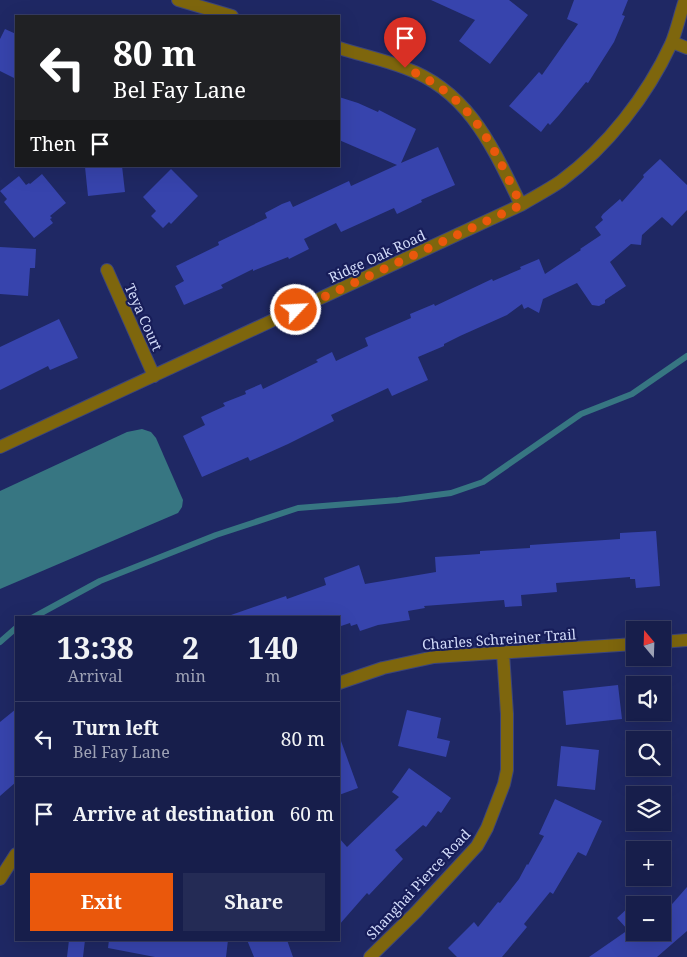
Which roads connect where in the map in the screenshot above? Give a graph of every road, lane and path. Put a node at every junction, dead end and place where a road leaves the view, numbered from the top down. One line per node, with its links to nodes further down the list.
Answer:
1 (178, 0): 3 (street)
2 (685, 0): 4 (street, Ridge Oak Road)
3 (229, 15)
4 (672, 42): 6 (street); 7 (street, Ridge Oak Road)
5 (340, 48): 7 (street)
6 (687, 48)
7 (521, 205): 9 (street, Ridge Oak Road)
8 (106, 270): 9 (street, Teya Court)
9 (154, 376): 10 (street, Ridge Oak Road)
10 (0, 448)
11 (687, 640): 12 (street)
12 (671, 641)
13 (626, 645): 14 (street, Charles Schreiner Trail)
14 (503, 653): 15 (street, Charles Schreiner Trail); 18 (street, Shanghai Pierce Road)
15 (340, 683)
16 (15, 856): 17 (street)
17 (0, 878)
18 (370, 957)

